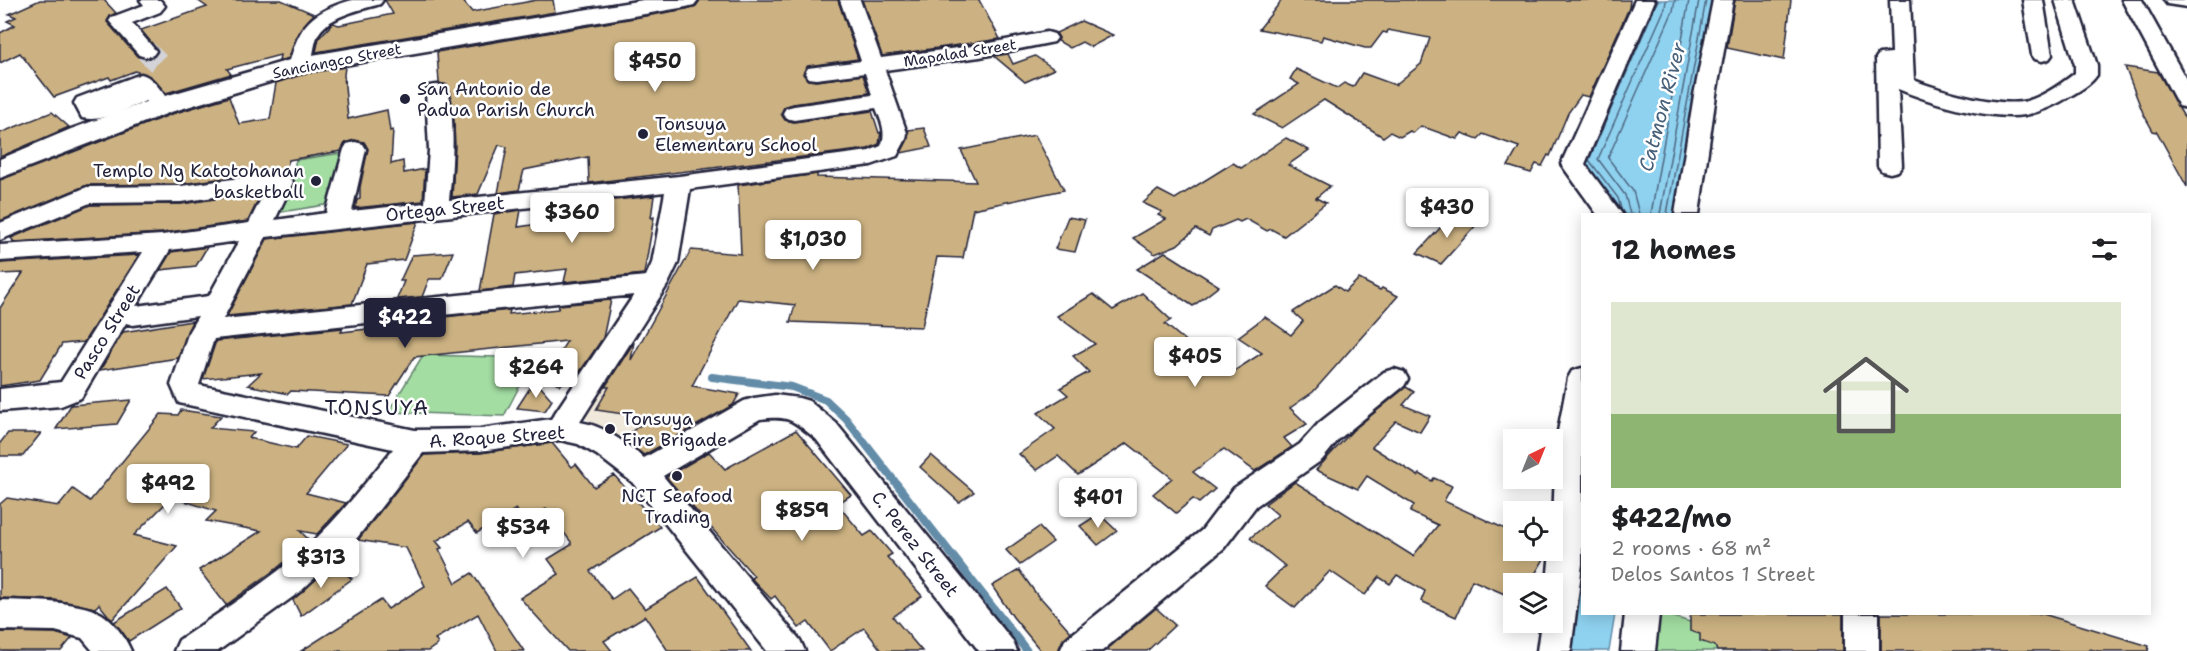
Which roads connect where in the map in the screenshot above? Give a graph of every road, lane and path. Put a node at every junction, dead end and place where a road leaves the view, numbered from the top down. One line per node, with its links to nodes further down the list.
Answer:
1 (150, 0): 20 (street)
2 (373, 0): 16 (street)
3 (686, 0): 16 (main road, Sanciangco Street)
4 (850, 0): 17 (street)
5 (1723, 0): 30 (street)
6 (1884, 0): 25 (street)
7 (1900, 0): 9 (street)
8 (2033, 0): 15 (street)
9 (2065, 0)
10 (2132, 0): 22 (street)
11 (2174, 0): 12 (street)
12 (2187, 1)
13 (1644, 3): 29 (street)
14 (1047, 38): 17 (street, Mapalad Street)
15 (2042, 55)
16 (300, 65): 20 (main road, Sanciangco Street)
17 (872, 66): 18 (street, Mapalad Street); 21 (street)
18 (816, 73)
19 (437, 91): 28 (street)
20 (151, 93): 26 (main road, Sanciangco Street)
21 (884, 100): 23 (street); 27 (street, Ortega Street)
22 (2187, 101)
23 (794, 113)
24 (355, 149): 31 (street)
25 (1890, 166)
26 (0, 169)
27 (679, 183): 28 (street, Ortega Street); 36 (street)
28 (436, 210): 31 (street, Ortega Street)
29 (1609, 213)
30 (1687, 213)
31 (337, 220): 32 (street, Ortega Street)
32 (257, 230): 33 (street, A. Roque Street); 34 (street, Ortega Street); 37 (street, A. Roque Street)
33 (0, 232)
34 (162, 243): 35 (street, Ortega Street); 42 (street, Pasco Street)
35 (0, 253)
36 (655, 284): 39 (street); 43 (street)
37 (219, 304): 38 (street); 39 (street, A. Roque Street)
38 (133, 316)
39 (203, 331): 44 (street, A. Roque Street)
40 (1394, 379): 53 (street)
41 (1581, 383): 54 (street)
42 (0, 400)
43 (560, 429): 44 (street, A. Roque Street); 45 (street, A. Roque Street)
44 (415, 442): 50 (street)
45 (643, 473): 51 (street, A. Roque Street); 52 (street, C. Perez Street)
46 (0, 615): 49 (street)
47 (1642, 615): 55 (street)
48 (1862, 615): 56 (street)
49 (114, 651)
50 (191, 651)
51 (788, 651)
52 (1000, 651)
53 (1077, 651)
54 (1554, 651)
55 (1638, 651)
56 (1862, 651)

